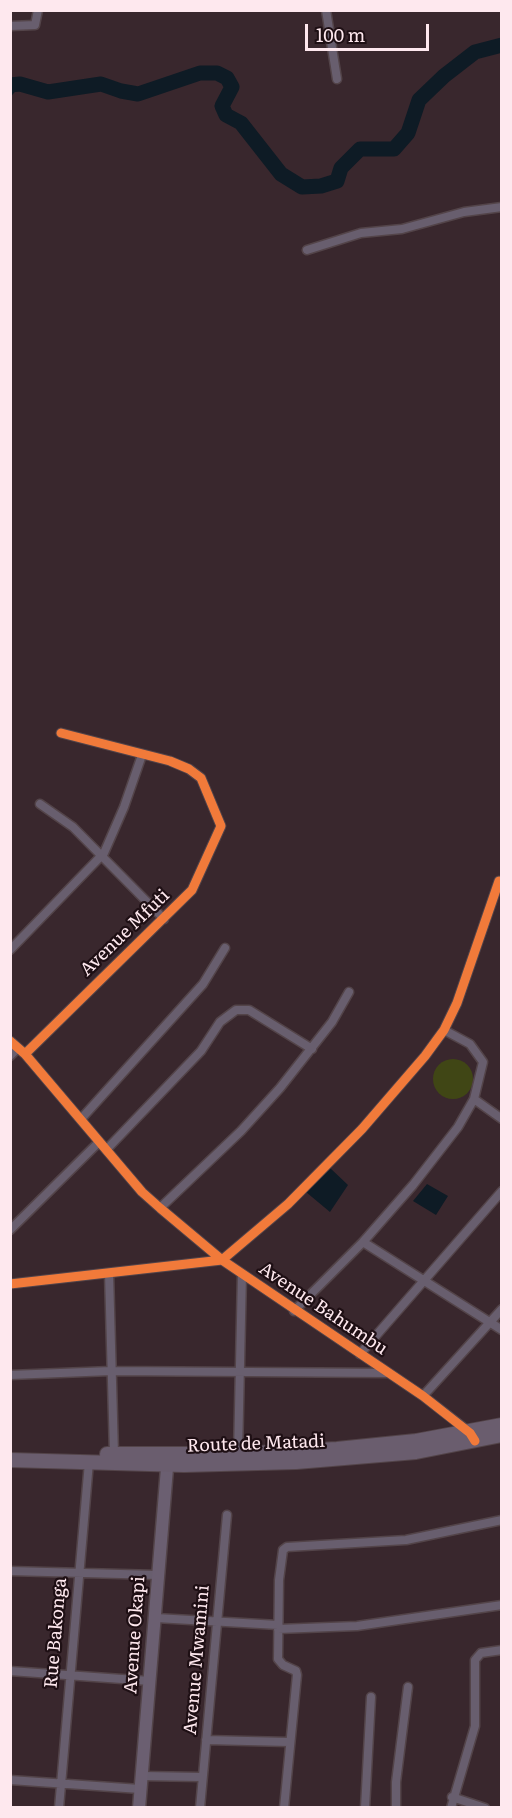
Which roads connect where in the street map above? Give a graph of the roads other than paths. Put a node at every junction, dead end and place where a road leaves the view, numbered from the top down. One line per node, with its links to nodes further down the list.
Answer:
1 (38, 10): 3 (street)
2 (326, 10): 4 (street)
3 (10, 26)
4 (337, 79)
5 (501, 207): 6 (street)
6 (308, 250)
7 (61, 733): 8 (street)
8 (142, 755): 10 (street); 14 (street, Avenue Mfuti)
9 (40, 804): 10 (street)
10 (100, 857): 14 (street); 16 (street)
11 (499, 881): 12 (street)
12 (490, 911): 13 (street); 18 (street)
13 (501, 913)
14 (164, 919): 21 (street, Avenue Mfuti)
15 (225, 948): 24 (street)
16 (10, 950)
17 (349, 992): 20 (street)
18 (444, 1030): 23 (street); 32 (street)
19 (10, 1041): 21 (street, Avenue Bahumbu)
20 (312, 1049): 27 (street); 29 (street)
21 (21, 1051): 22 (street, Avenue Mfuti); 24 (street, Avenue Bahumbu)
22 (10, 1056)
23 (474, 1099): 25 (street); 31 (street)
24 (81, 1119): 26 (street, Avenue Bahumbu)
25 (501, 1119)
26 (99, 1142): 27 (street, Avenue Bahumbu); 30 (street)
27 (107, 1149): 29 (street, Avenue Bahumbu)
28 (501, 1191): 35 (street)
29 (160, 1208): 32 (street, Avenue Bahumbu)
30 (10, 1230)
31 (363, 1242): 35 (street); 38 (street)
32 (222, 1260): 33 (street); 34 (street, Avenue Bahumbu)
33 (109, 1273): 36 (street); 42 (street)
34 (242, 1274): 38 (street, Avenue Bahumbu); 43 (street)
35 (424, 1283): 39 (street); 41 (street)
36 (10, 1284)
37 (501, 1309): 39 (street)
38 (294, 1311): 41 (street, Avenue Bahumbu)
39 (489, 1322): 40 (street); 46 (street)
40 (501, 1330)
41 (360, 1354): 44 (street, Avenue Bahumbu)
42 (111, 1371): 43 (street); 45 (street); 51 (street)
43 (238, 1372): 44 (street); 52 (street)
44 (388, 1373): 46 (street, Avenue Bahumbu)
45 (10, 1375)
46 (423, 1396): 49 (street, Avenue Bahumbu)
47 (501, 1425): 49 (main road, Route de Matadi)
48 (501, 1435): 49 (main road, Route de Matadi)
49 (473, 1437): 53 (main road, Route de Matadi)
50 (10, 1451): 51 (main road, Route de Matadi)
51 (114, 1454): 54 (main road, Route de Matadi)
52 (238, 1454): 53 (main road, Route de Matadi); 54 (main road, Route de Matadi)
53 (338, 1454): 54 (main road, Route de Matadi)
54 (168, 1459): 56 (main road, Route de Matadi); 61 (street, Avenue Okapi)
55 (10, 1460): 56 (main road, Route de Matadi)
56 (89, 1462): 60 (street, Rue Bakonga)
57 (227, 1515): 64 (street, Avenue Mwamini)
58 (501, 1520): 65 (street)
59 (10, 1570): 60 (street)
60 (78, 1571): 61 (street); 68 (street, Rue Bakonga)
61 (158, 1575): 63 (street, Avenue Okapi)
62 (501, 1605): 65 (street)
63 (156, 1618): 64 (street); 69 (street, Avenue Okapi)
64 (217, 1623): 65 (street); 72 (street, Avenue Mwamini)
65 (278, 1627): 73 (street)
66 (501, 1650): 78 (street)
67 (10, 1671): 68 (street)
68 (68, 1673): 69 (street); 77 (street, Rue Bakonga)
69 (150, 1681): 76 (street, Avenue Okapi)
70 (408, 1687): 84 (street)
71 (371, 1696): 83 (street)
72 (206, 1740): 73 (street); 74 (street, Avenue Mwamini)
73 (290, 1742): 82 (street)
74 (201, 1777): 76 (street); 81 (street, Avenue Mwamini)
75 (10, 1780): 77 (street)
76 (141, 1782): 77 (street); 80 (street, Avenue Okapi)
77 (60, 1783): 79 (street, Rue Bakonga)
78 (452, 1797): 85 (street); 86 (street)
79 (58, 1808)
80 (138, 1808)
81 (200, 1808)
82 (284, 1808)
83 (365, 1808)
84 (396, 1808)
85 (451, 1808)
86 (485, 1808)

